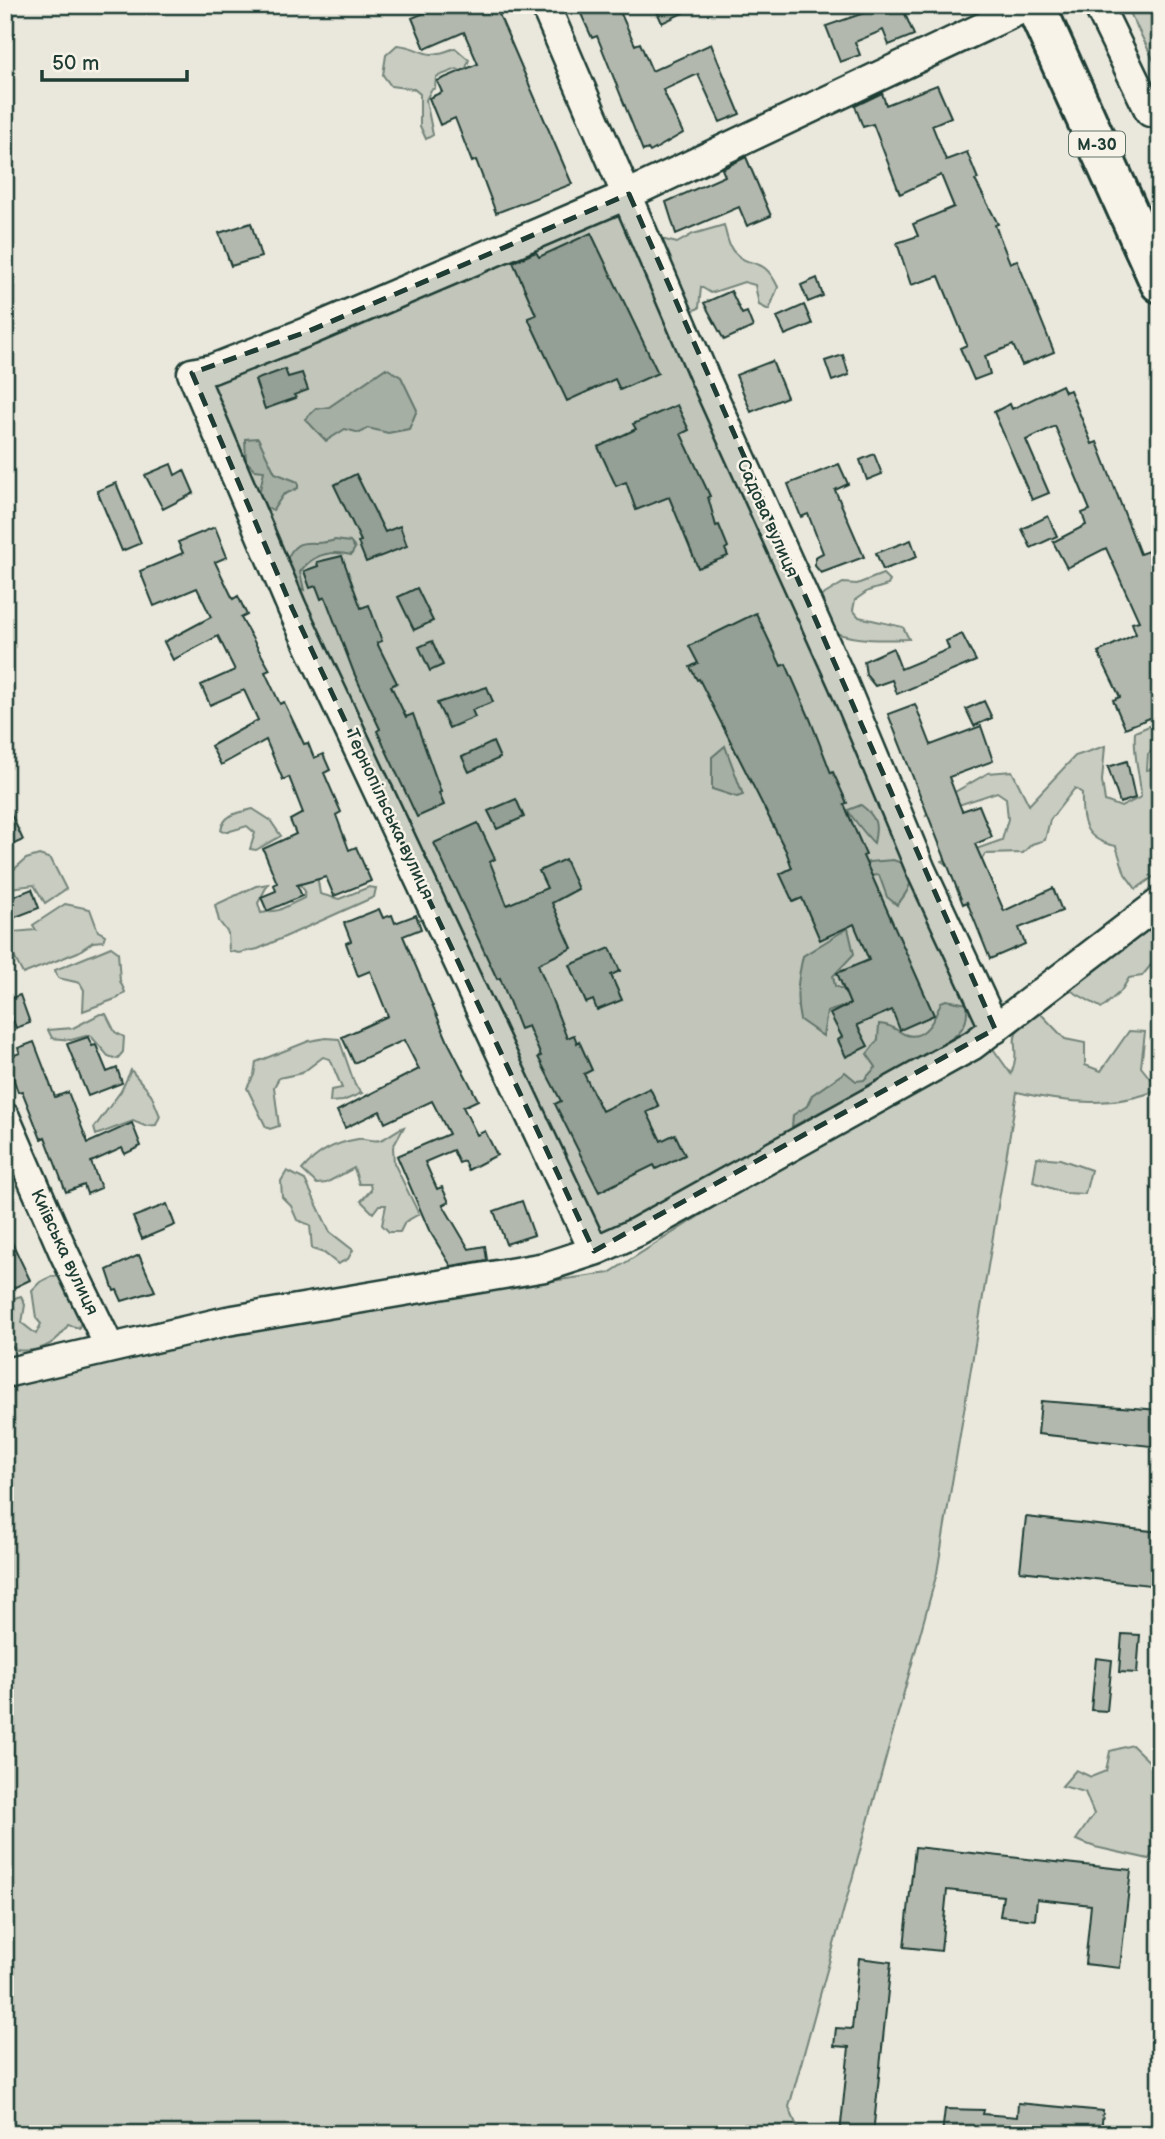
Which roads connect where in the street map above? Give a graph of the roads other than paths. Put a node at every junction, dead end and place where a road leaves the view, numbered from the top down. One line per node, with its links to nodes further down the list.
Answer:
1 (545, 5): 5 (street, Садова вулиця)
2 (1033, 5): 5 (street); 6 (highway, М-30)
3 (1098, 5): 4 (street)
4 (1150, 112)
5 (629, 194): 8 (street, Садова вулиця); 10 (street, Тернопільська вулиця)
6 (1160, 283)
7 (1160, 902): 8 (street)
8 (995, 1029): 10 (street)
9 (5, 1117): 11 (street, Київська вулиця)
10 (594, 1251): 11 (street)
11 (110, 1348): 12 (street)
12 (5, 1373)

